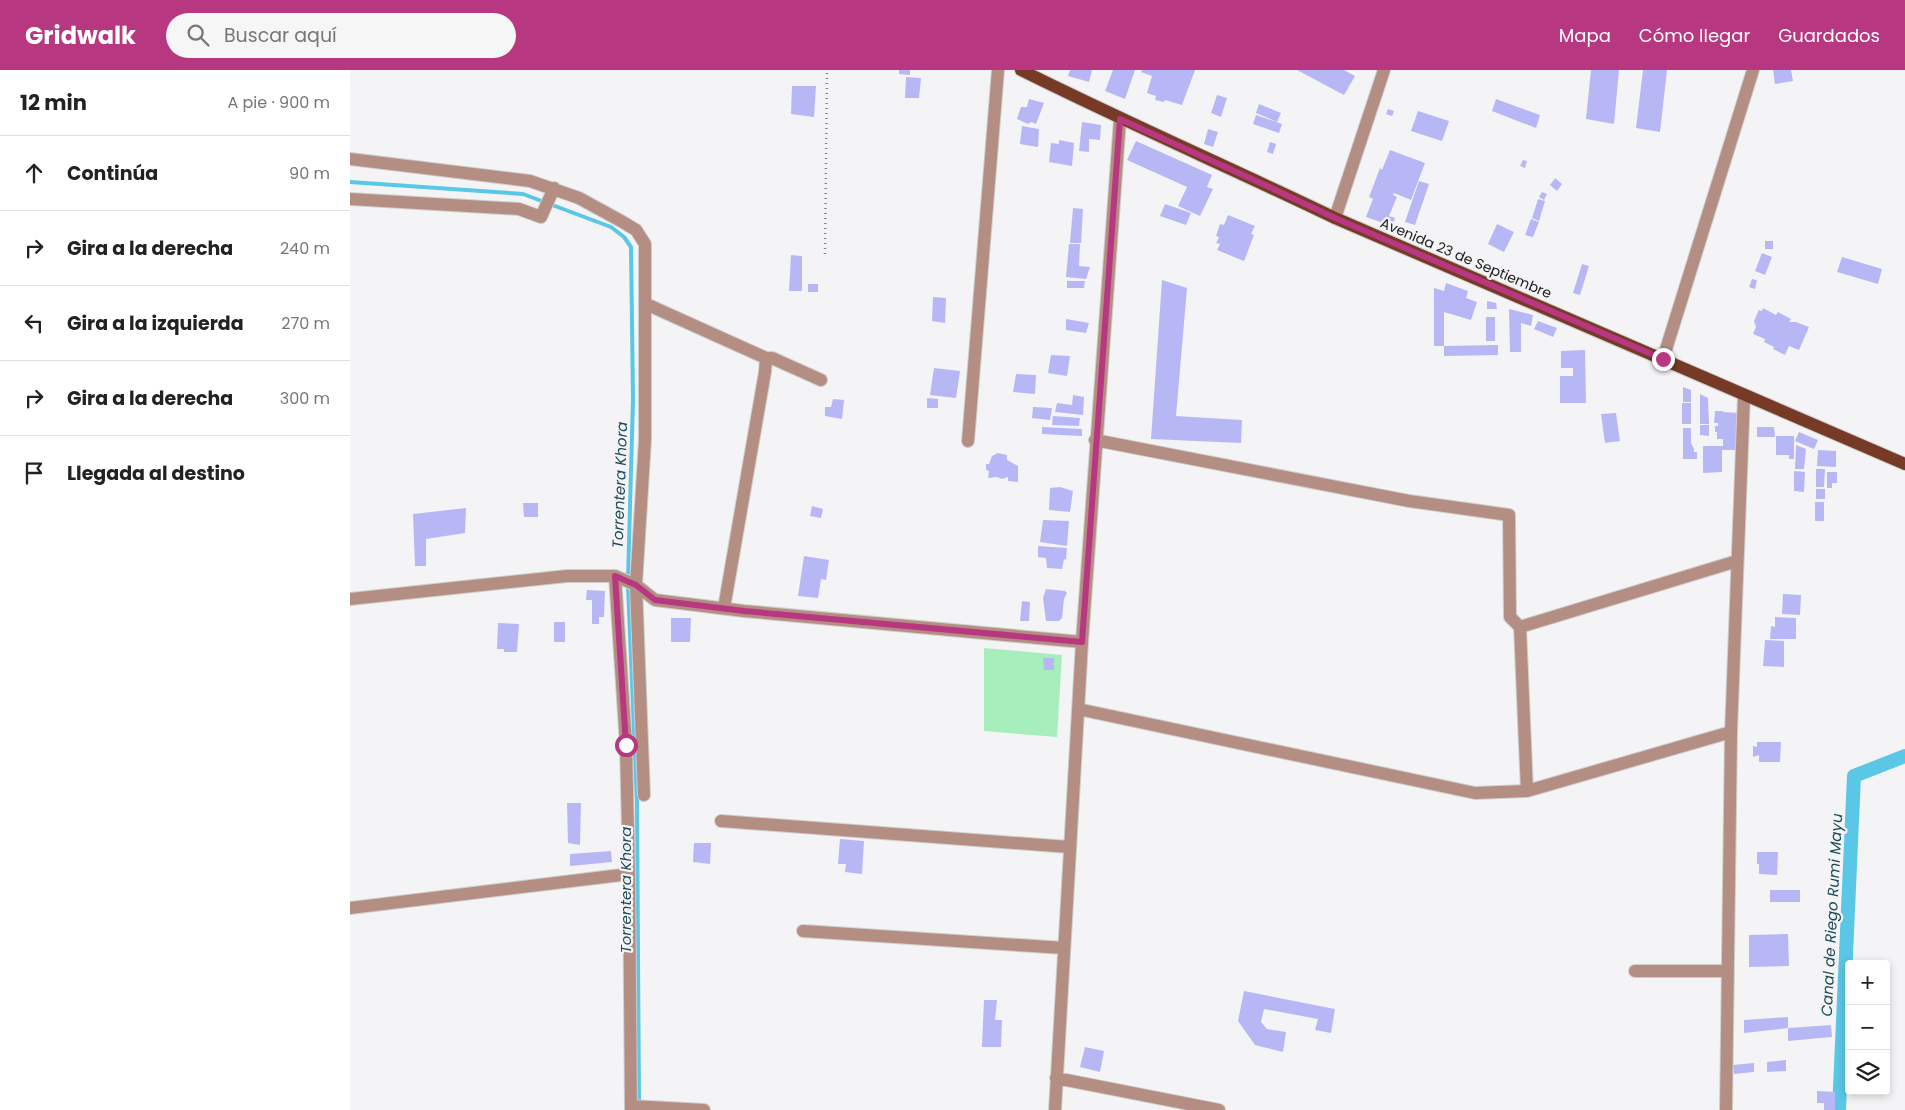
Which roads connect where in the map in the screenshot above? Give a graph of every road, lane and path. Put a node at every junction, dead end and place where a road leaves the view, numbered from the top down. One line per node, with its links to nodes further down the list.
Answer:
1 (827, 70): 11 (path)
2 (998, 70): 18 (street)
3 (1020, 70): 6 (main road, Avenida 23 de Septiembre)
4 (1384, 70): 10 (street)
5 (1753, 70): 14 (street)
6 (1120, 119): 10 (main road, Avenida 23 de Septiembre); 17 (street)
7 (350, 159): 8 (street)
8 (554, 188): 9 (street); 12 (street)
9 (350, 199)
10 (1335, 218): 14 (main road, Avenida 23 de Septiembre)
11 (825, 254)
12 (646, 304): 13 (street); 22 (street)
13 (766, 358): 15 (street); 24 (street)
14 (1663, 359): 16 (main road, Avenida 23 de Septiembre)
15 (821, 380)
16 (1744, 396): 19 (main road, Avenida 23 de Septiembre); 20 (street)
17 (1095, 440): 25 (street); 26 (street)
18 (968, 441)
19 (1905, 464)
20 (1736, 561): 25 (street); 28 (street)
21 (615, 576): 22 (street); 23 (street); 33 (street)
22 (636, 585): 24 (street); 30 (street)
23 (350, 599)
24 (724, 608): 26 (street)
25 (1520, 627): 29 (street)
26 (1082, 642): 27 (street)
27 (1078, 709): 29 (street); 32 (street)
28 (1731, 732): 29 (street); 38 (street)
29 (1527, 791)
30 (644, 795)
31 (721, 821): 32 (street)
32 (1070, 847): 36 (street)
33 (629, 874): 34 (street); 40 (street)
34 (350, 908)
35 (803, 931): 36 (street)
36 (1064, 948): 39 (street)
37 (1635, 971): 38 (street)
38 (1728, 971): 44 (street)
39 (1056, 1078): 42 (street); 43 (street)
40 (631, 1108): 41 (street)
41 (704, 1110)
42 (1055, 1110)
43 (1219, 1110)
44 (1726, 1110)

